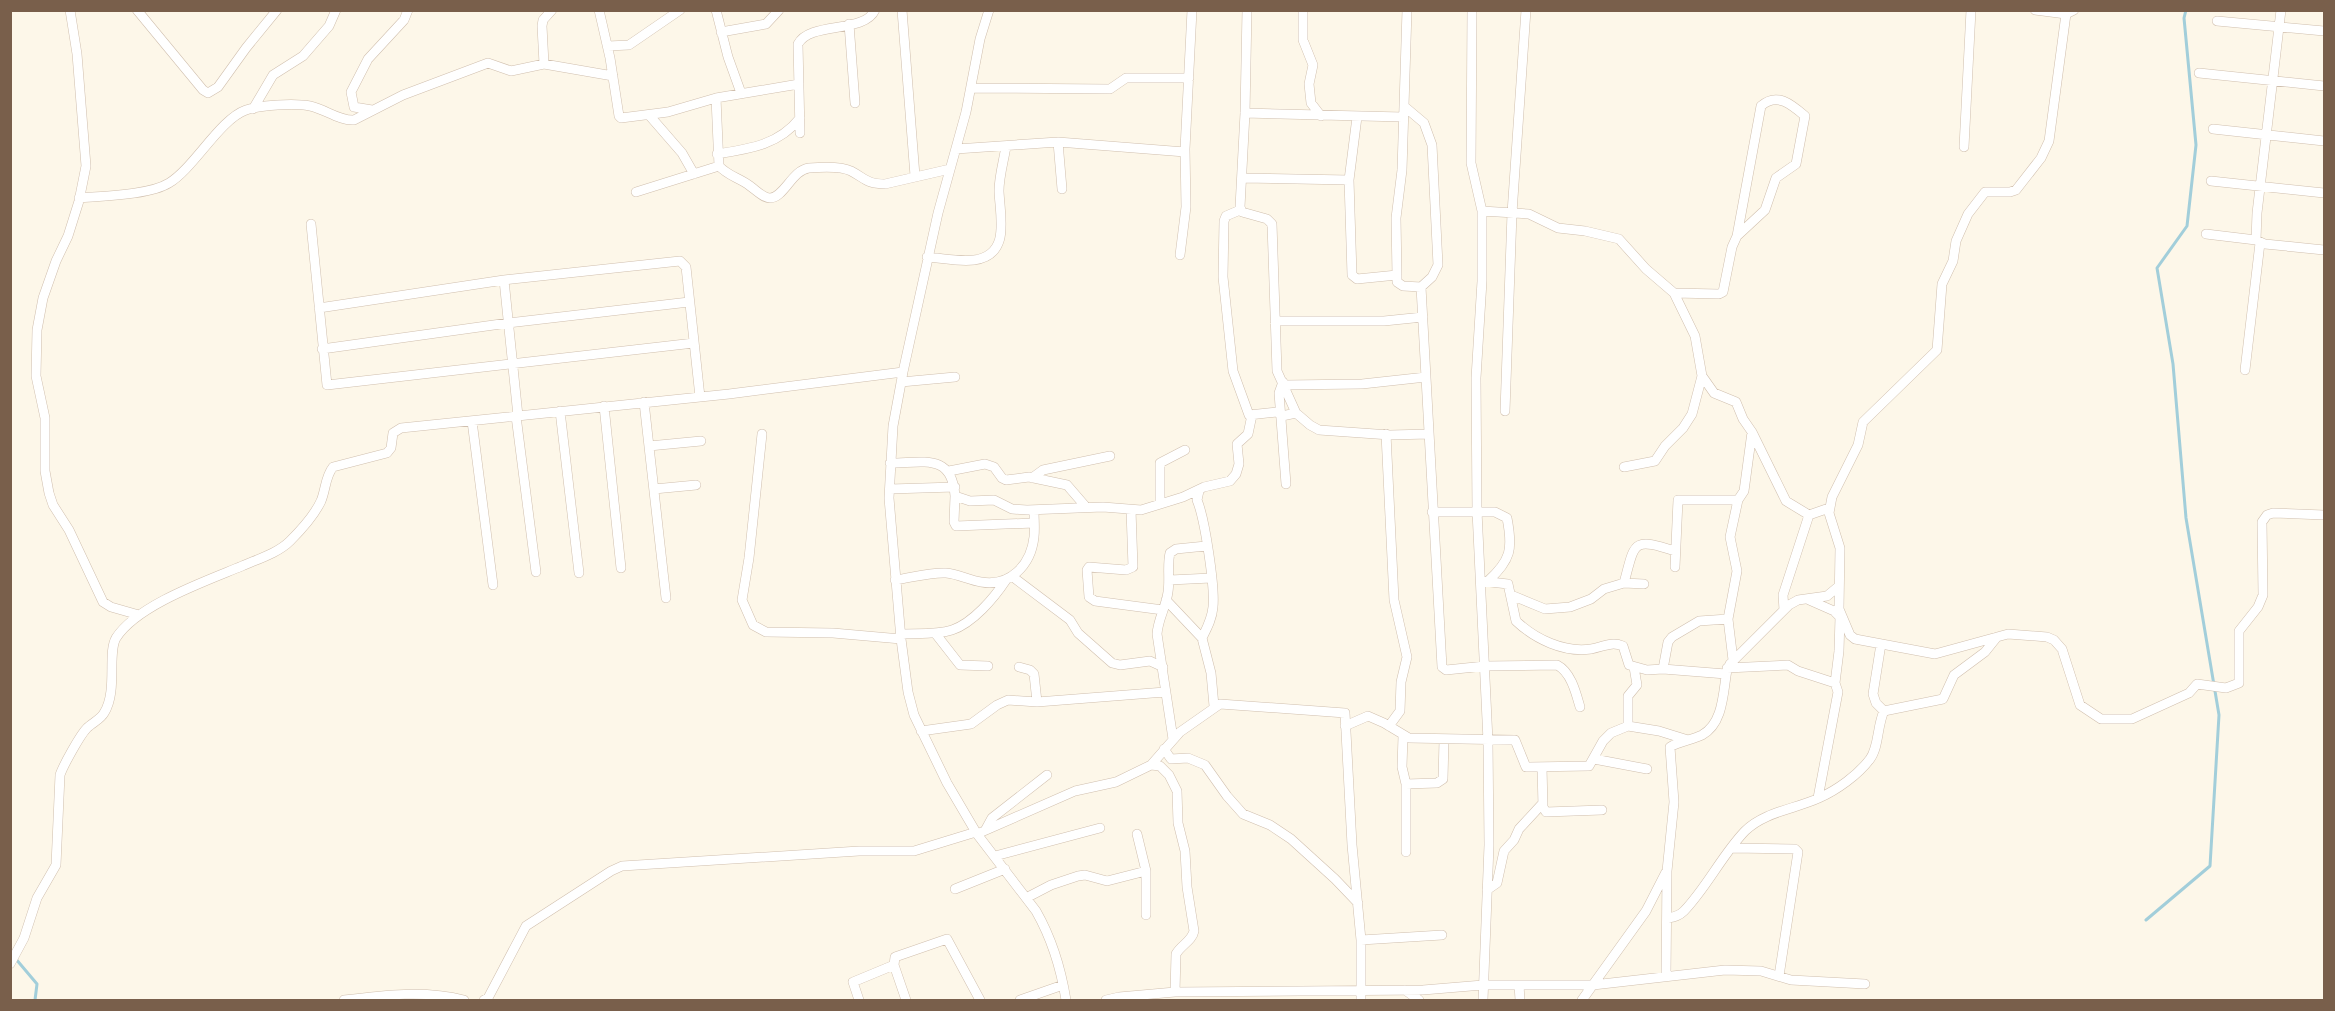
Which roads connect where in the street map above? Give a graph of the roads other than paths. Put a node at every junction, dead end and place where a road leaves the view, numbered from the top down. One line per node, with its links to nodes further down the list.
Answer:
1 (70, 10): 70 (street)
2 (137, 10): 3 (street)
3 (277, 10)
4 (336, 10): 41 (street)
5 (408, 10): 42 (street)
6 (552, 10): 30 (street)
7 (599, 10): 29 (street)
8 (680, 10): 29 (street)
9 (779, 10): 28 (street)
10 (875, 10): 25 (street)
11 (902, 10): 62 (street)
12 (989, 10): 37 (street)
13 (1192, 10): 33 (street)
14 (1247, 10): 44 (street)
15 (1303, 10): 46 (street)
16 (1407, 10): 43 (street)
17 (1472, 10): 72 (street)
18 (1526, 10): 73 (street)
19 (1971, 10): 55 (street)
20 (2036, 10): 23 (street)
21 (2281, 10): 26 (street)
22 (716, 11): 28 (street)
23 (2070, 12): 131 (street)
24 (2217, 21): 26 (street)
25 (849, 24): 35 (street); 40 (street)
26 (2279, 28): 27 (street); 34 (street)
27 (2325, 31)
28 (721, 32): 38 (street)
29 (608, 46): 32 (street)
30 (544, 64): 32 (street); 42 (street)
31 (2199, 74): 34 (street)
32 (613, 76): 45 (street)
33 (1188, 78): 37 (street); 57 (street)
34 (2272, 82): 36 (street); 51 (street)
35 (799, 84): 38 (street); 48 (street)
36 (2324, 86)
37 (971, 88): 56 (street)
38 (741, 93): 39 (street)
39 (716, 98): 45 (street); 58 (street)
40 (855, 103)
41 (253, 109): 42 (street); 70 (street)
42 (372, 110)
43 (1404, 112): 47 (street); 81 (street); 83 (street)
44 (1245, 113): 46 (street); 63 (street)
45 (650, 115): 61 (street)
46 (1321, 116): 47 (street)
47 (1357, 117): 64 (street)
48 (800, 118): 50 (street); 58 (street)
49 (2213, 129): 51 (street)
50 (800, 133)
51 (2266, 135): 52 (street); 66 (street)
52 (2325, 141)
53 (1058, 142): 54 (street); 57 (street); 67 (street)
54 (1006, 146): 56 (street); 80 (street)
55 (1964, 147)
56 (956, 149): 60 (street)
57 (1185, 152): 79 (street)
58 (717, 154): 59 (street)
59 (719, 166): 61 (street); 62 (street)
60 (950, 169): 62 (street); 80 (street)
61 (694, 174): 68 (street)
62 (915, 176)
63 (1243, 178): 64 (street); 71 (street)
64 (1349, 180): 81 (street)
65 (2211, 181): 66 (street)
66 (2260, 186): 69 (street); 77 (street)
67 (1062, 189)
68 (636, 192)
69 (2325, 193)
70 (79, 198): 160 (street)
71 (1240, 210): 88 (street); 106 (street)
72 (1482, 211): 73 (street); 134 (street)
73 (1512, 213): 84 (street); 104 (street)
74 (311, 224): 86 (street)
75 (2206, 234): 77 (street)
76 (1737, 236): 76 (street); 84 (street)
77 (2258, 241): 78 (street); 93 (street)
78 (2325, 250)
79 (1180, 255)
80 (927, 257): 94 (street)
81 (1397, 275): 83 (street)
82 (504, 280): 85 (street); 86 (street); 89 (street)
83 (1421, 287): 87 (street)
84 (1674, 293): 95 (street)
85 (689, 302): 89 (street); 90 (street)
86 (319, 308): 91 (street)
87 (1423, 317): 88 (street); 97 (street)
88 (1275, 321): 99 (street)
89 (508, 324): 91 (street); 92 (street)
90 (694, 343): 92 (street); 100 (street)
91 (322, 349): 92 (street)
92 (512, 365): 107 (street)
93 (2245, 370)
94 (903, 372): 98 (street); 100 (street)
95 (1702, 376): 110 (street); 119 (street)
96 (955, 377): 98 (street)
97 (1426, 377): 99 (street); 113 (street)
98 (901, 382): 118 (street)
99 (1284, 384): 105 (street); 108 (street)
100 (699, 397): 101 (street)
101 (644, 402): 102 (street); 115 (street)
102 (604, 406): 103 (street); 142 (street)
103 (560, 411): 107 (street); 144 (street)
104 (1505, 411)
105 (1296, 413): 108 (street); 112 (street)
106 (1252, 415): 108 (street); 126 (street)
107 (517, 416): 109 (street); 143 (street)
108 (1282, 416): 122 (street)
109 (472, 421): 152 (street); 160 (street)
110 (1752, 432): 128 (street); 136 (street)
111 (762, 434): 164 (street)
112 (1386, 434): 113 (street); 182 (street)
113 (1429, 434): 135 (street)
114 (701, 441): 115 (street)
115 (649, 446): 124 (street)
116 (1185, 450): 129 (street)
117 (1110, 456): 121 (street)
118 (890, 463): 120 (street); 125 (street)
119 (1624, 466)
120 (949, 471): 121 (street); 127 (street)
121 (1032, 478): 130 (street)
122 (1286, 484)
123 (696, 485): 124 (street)
124 (654, 489): 155 (street)
125 (890, 489): 127 (street); 147 (street)
126 (1199, 491): 129 (street); 139 (street)
127 (955, 492): 132 (street); 138 (street)
128 (1738, 500): 140 (street); 162 (street)
129 (1160, 504): 133 (street)
130 (1086, 507): 132 (street); 133 (street)
131 (1829, 508): 136 (street); 153 (street)
132 (1034, 510): 138 (street)
133 (1131, 510): 159 (street)
134 (1477, 511): 135 (street); 149 (street); 149 (street)
135 (1432, 512): 169 (street)
136 (1809, 515): 158 (street)
137 (2325, 515): 165 (street)
138 (1034, 523): 145 (street)
139 (1206, 546): 146 (street); 148 (street)
140 (1675, 551): 141 (street); 150 (street)
141 (1675, 567)
142 (621, 568)
143 (536, 572)
144 (579, 573)
145 (1010, 578): 147 (street); 163 (street); 170 (street)
146 (1211, 578): 148 (street); 166 (street)
147 (895, 580): 164 (street)
148 (1170, 580): 157 (street)
149 (1484, 581): 154 (street); 169 (street)
150 (1624, 583): 151 (street); 154 (street)
151 (1644, 584)
152 (493, 585)
153 (1839, 586): 156 (street); 161 (street)
154 (1511, 595): 171 (street)
155 (666, 598)
156 (1806, 599): 158 (street); 161 (street)
157 (1167, 600): 159 (street); 166 (street)
158 (1784, 609): 172 (street)
159 (1163, 610): 170 (street)
160 (139, 615): 219 (street)
161 (1840, 616): 167 (street); 175 (street)
162 (1728, 619): 172 (street); 174 (street)
163 (935, 633): 164 (street); 168 (street)
164 (901, 637): 184 (street)
165 (1997, 637): 167 (street); 180 (street)
166 (1202, 638): 178 (street)
167 (1881, 644): 180 (street)
168 (988, 666)
169 (1485, 666): 179 (street); 189 (street)
170 (1163, 667): 176 (street)
171 (1634, 667): 174 (street); 183 (street)
172 (1729, 667): 174 (street); 175 (street); 188 (street)
173 (1019, 668): 177 (street)
174 (1663, 669)
175 (1835, 683): 199 (street)
176 (1165, 692): 177 (street); 186 (street)
177 (1037, 702): 184 (street)
178 (1214, 706): 181 (street); 186 (street)
179 (1580, 707)
180 (1884, 711): 199 (street)
181 (1345, 726): 182 (street); 214 (street)
182 (1389, 726): 185 (street)
183 (1628, 726): 188 (street); 192 (street)
184 (921, 731): 203 (street)
185 (1403, 736): 187 (street); 198 (street)
186 (1173, 739): 190 (street)
187 (1444, 740): 189 (street); 198 (street)
188 (1688, 740): 210 (street)
189 (1488, 741): 194 (street); 212 (street)
190 (1164, 749): 191 (street); 193 (street)
191 (1171, 759): 196 (street); 214 (street)
192 (1594, 759): 194 (street); 195 (street)
193 (1151, 765): 196 (street); 203 (street)
194 (1542, 767): 200 (street)
195 (1647, 769)
196 (1169, 775): 230 (street)
197 (1047, 776): 203 (street)
198 (1406, 784): 206 (street)
199 (1818, 798): 205 (street)
200 (1543, 803): 201 (street); 212 (street)
201 (1602, 810)
202 (1100, 828): 207 (street)
203 (979, 832): 207 (street); 234 (street)
204 (1137, 834): 209 (street)
205 (1732, 848): 216 (street); 222 (street)
206 (1406, 852)
207 (994, 856): 208 (street)
208 (1005, 869): 211 (street); 213 (street)
209 (1146, 871): 213 (street); 215 (street)
210 (1666, 871): 216 (street); 227 (street)
211 (955, 889)
212 (1487, 890): 225 (street)
213 (1026, 898): 224 (street)
214 (1358, 903): 218 (street)
215 (1146, 915)
216 (1668, 918): 221 (street)
217 (1442, 935): 218 (street)
218 (1361, 940): 231 (street)
219 (10, 964)
220 (894, 965): 235 (street); 236 (street); 237 (street)
221 (1666, 976): 222 (street); 227 (street)
222 (1779, 976): 223 (street)
223 (1865, 984)
224 (1063, 985): 238 (street); 239 (street)
225 (1482, 985): 226 (street); 229 (street); 243 (street)
226 (1519, 985): 227 (street); 244 (street)
227 (1593, 985): 245 (street)
228 (1291, 989): 230 (street); 231 (street); 241 (street)
229 (1406, 990): 231 (street); 242 (street)
230 (1175, 992): 240 (street)
231 (1361, 995)
232 (344, 1000): 233 (street)
233 (464, 1000)
234 (484, 1000)
235 (859, 1000)
236 (906, 1000)
237 (980, 1000)
238 (1020, 1000)
239 (1066, 1000)
240 (1106, 1000)
241 (1290, 1000)
242 (1419, 1000)
243 (1483, 1000)
244 (1520, 1000)
245 (1582, 1000)

